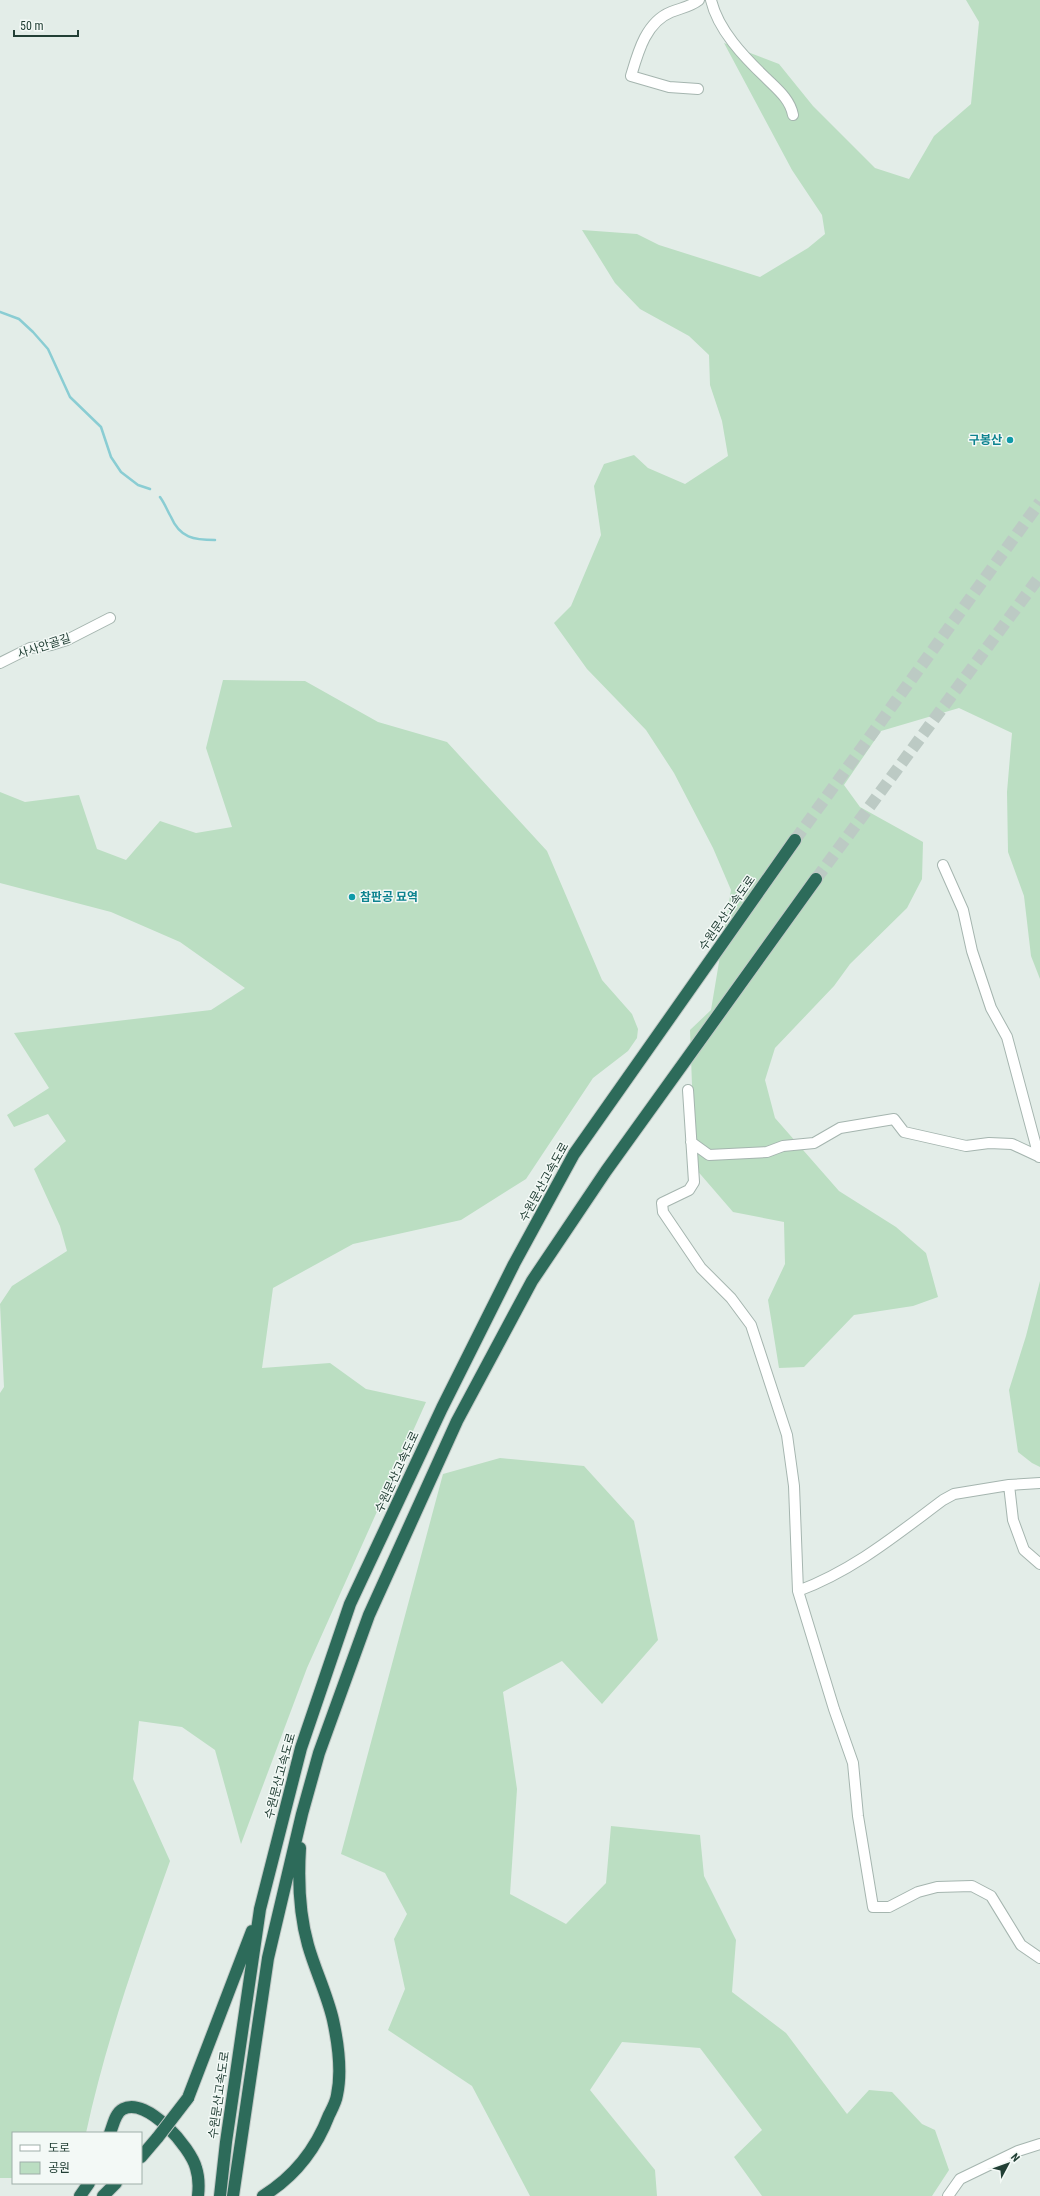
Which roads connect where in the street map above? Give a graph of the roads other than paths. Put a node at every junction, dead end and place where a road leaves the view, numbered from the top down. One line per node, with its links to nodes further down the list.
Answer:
1 (699, 0): 3 (street)
2 (711, 0): 4 (street)
3 (698, 89)
4 (793, 115)
5 (110, 618): 6 (street, 사사안골길)
6 (0, 663)
7 (795, 840): 18 (highway, 수원문산고속도로)
8 (943, 865): 12 (street)
9 (816, 879): 17 (highway)
10 (688, 1090): 11 (street)
11 (691, 1142): 12 (street); 16 (street)
12 (1040, 1157)
13 (1040, 1483): 14 (street)
14 (1009, 1485): 15 (street); 16 (street)
15 (1040, 1564)
16 (798, 1592): 19 (street)
17 (302, 1814): 29 (highway); 30 (highway)
18 (260, 1909): 22 (highway, bridge); 28 (highway, 수원문산고속도로)
19 (1040, 1958)
20 (110, 2132): 27 (highway)
21 (1040, 2144): 31 (street)
22 (142, 2156)
23 (88, 2184): 25 (highway)
24 (115, 2184): 26 (highway)
25 (80, 2196)
26 (103, 2196)
27 (198, 2196)
28 (220, 2196)
29 (233, 2196)
30 (263, 2196)
31 (948, 2196)

